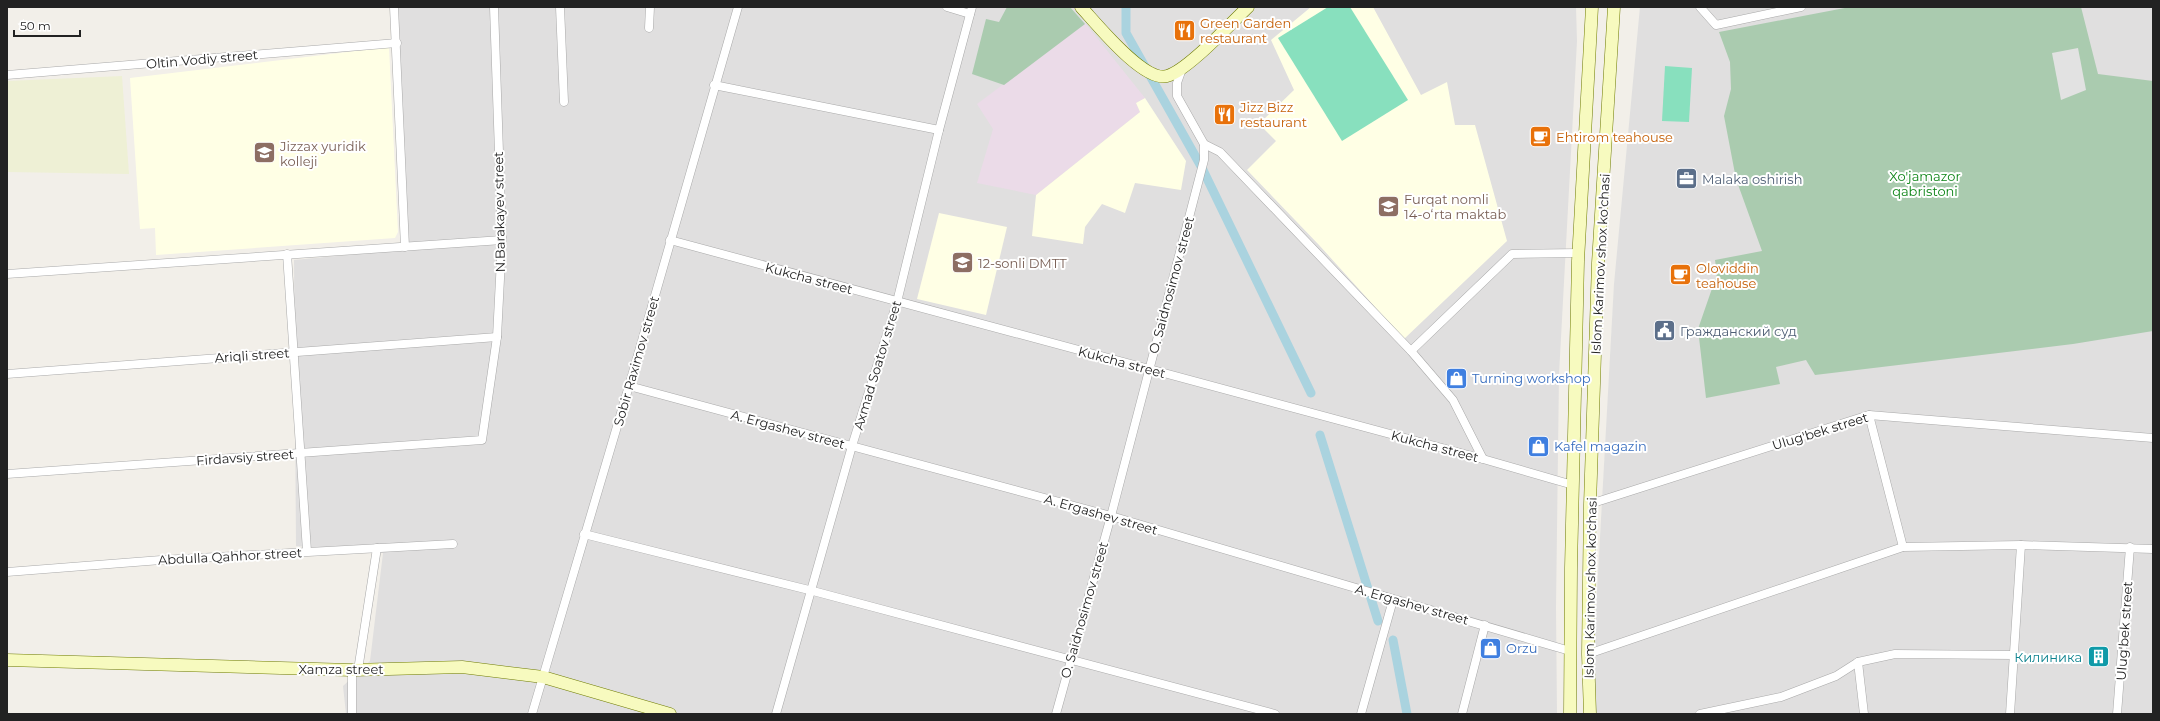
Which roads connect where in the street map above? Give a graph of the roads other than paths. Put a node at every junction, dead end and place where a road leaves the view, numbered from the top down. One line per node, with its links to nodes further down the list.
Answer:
1 (394, 7): 15 (street)
2 (494, 7): 24 (street, N.Barakayev street)
3 (560, 7): 19 (street)
4 (650, 7): 14 (street)
5 (738, 7): 18 (street, Sobir Raximov street)
6 (947, 7): 13 (street, Axmad Soatov street)
7 (1081, 7): 16 (main road)
8 (1248, 7): 16 (main road)
9 (1592, 7): 22 (main road, Islom Karimov shox ko'chasi)
10 (1614, 7): 23 (main road, Islom Karimov shox ko'chasi)
11 (1700, 7): 12 (street)
12 (1801, 7)
13 (971, 11): 20 (street, Axmad Soatov street)
14 (649, 28)
15 (397, 43): 17 (street, Oltin Vodiy street); 26 (street)
16 (1182, 70): 21 (street)
17 (7, 75)
18 (714, 85): 20 (street); 25 (street, Sobir Raximov street)
19 (564, 102)
20 (939, 130): 31 (street, Axmad Soatov street)
21 (1204, 144): 34 (street); 35 (street, O. Saidnosimov street)
22 (1584, 177): 23 (main road); 28 (main road, Islom Karimov shox ko'chasi)
23 (1604, 178): 29 (main road, Islom Karimov shox ko'chasi)
24 (502, 240): 26 (street); 32 (street, N.Barakayev street)
25 (670, 240): 31 (street, Kukcha street); 37 (street, Sobir Raximov street)
26 (405, 247): 27 (street)
27 (286, 254): 30 (street); 33 (street)
28 (1579, 257): 29 (main road); 34 (street); 45 (main road, Islom Karimov shox ko'chasi)
29 (1598, 263): 46 (main road, Islom Karimov shox ko'chasi)
30 (7, 274)
31 (897, 302): 35 (street, Kukcha street); 41 (street, Axmad Soatov street)
32 (496, 337): 33 (street, Ariqli street); 40 (street, N.Barakayev street)
33 (294, 351): 36 (street, Ariqli street); 42 (street)
34 (1411, 351): 43 (street)
35 (1150, 369): 43 (street, Kukcha street); 47 (street, O. Saidnosimov street)
36 (7, 374)
37 (630, 386): 41 (street, A. Ergashev street); 48 (street, Sobir Raximov street)
38 (1870, 415): 39 (street, Ulug'bek street); 46 (street, Ulug'bek street); 51 (street)
39 (2153, 438)
40 (482, 440): 42 (street, Firdavsiy street)
41 (852, 446): 47 (street, A. Ergashev street); 57 (street, Axmad Soatov street)
42 (301, 453): 44 (street, Firdavsiy street); 55 (street)
43 (1483, 459): 45 (street, Kukcha street)
44 (7, 474)
45 (1573, 485): 60 (main road, Islom Karimov shox ko'chasi)
46 (1590, 504): 61 (main road, Islom Karimov shox ko'chasi)
47 (1111, 516): 58 (street, A. Ergashev street); 64 (street, O. Saidnosimov street)
48 (584, 534): 57 (street); 67 (street, Sobir Raximov street)
49 (453, 544): 53 (street, Abdulla Qahhor street)
50 (2021, 545): 51 (street); 52 (street); 62 (street)
51 (1903, 547): 61 (street)
52 (2130, 547): 54 (street); 81 (street, Ulug'bek street)
53 (377, 548): 55 (street, Abdulla Qahhor street); 66 (street)
54 (2153, 549)
55 (307, 551): 56 (street, Abdulla Qahhor street)
56 (7, 572)
57 (812, 591): 64 (street); 71 (street, Axmad Soatov street)
58 (1393, 600): 59 (street, A. Ergashev street); 74 (street)
59 (1485, 625): 60 (street, A. Ergashev street); 75 (street)
60 (1570, 651): 76 (main road, Islom Karimov shox ko'chasi)
61 (1588, 654): 77 (main road, Islom Karimov shox ko'chasi)
62 (2014, 655): 65 (street); 80 (street)
63 (7, 660): 66 (main road, Xamza street)
64 (1070, 660): 72 (street, O. Saidnosimov street); 73 (street)
65 (1858, 662): 78 (street); 79 (street)
66 (355, 670): 67 (main road, Xamza street); 68 (street)
67 (543, 677): 69 (street, Sobir Raximov street); 70 (main road, Xamza street)
68 (352, 714)
69 (532, 714)
70 (670, 714)
71 (776, 714)
72 (1056, 714)
73 (1275, 714)
74 (1361, 714)
75 (1462, 714)
76 (1570, 714)
77 (1590, 714)
78 (1700, 714)
79 (1864, 714)
80 (2010, 714)
81 (2117, 714)

